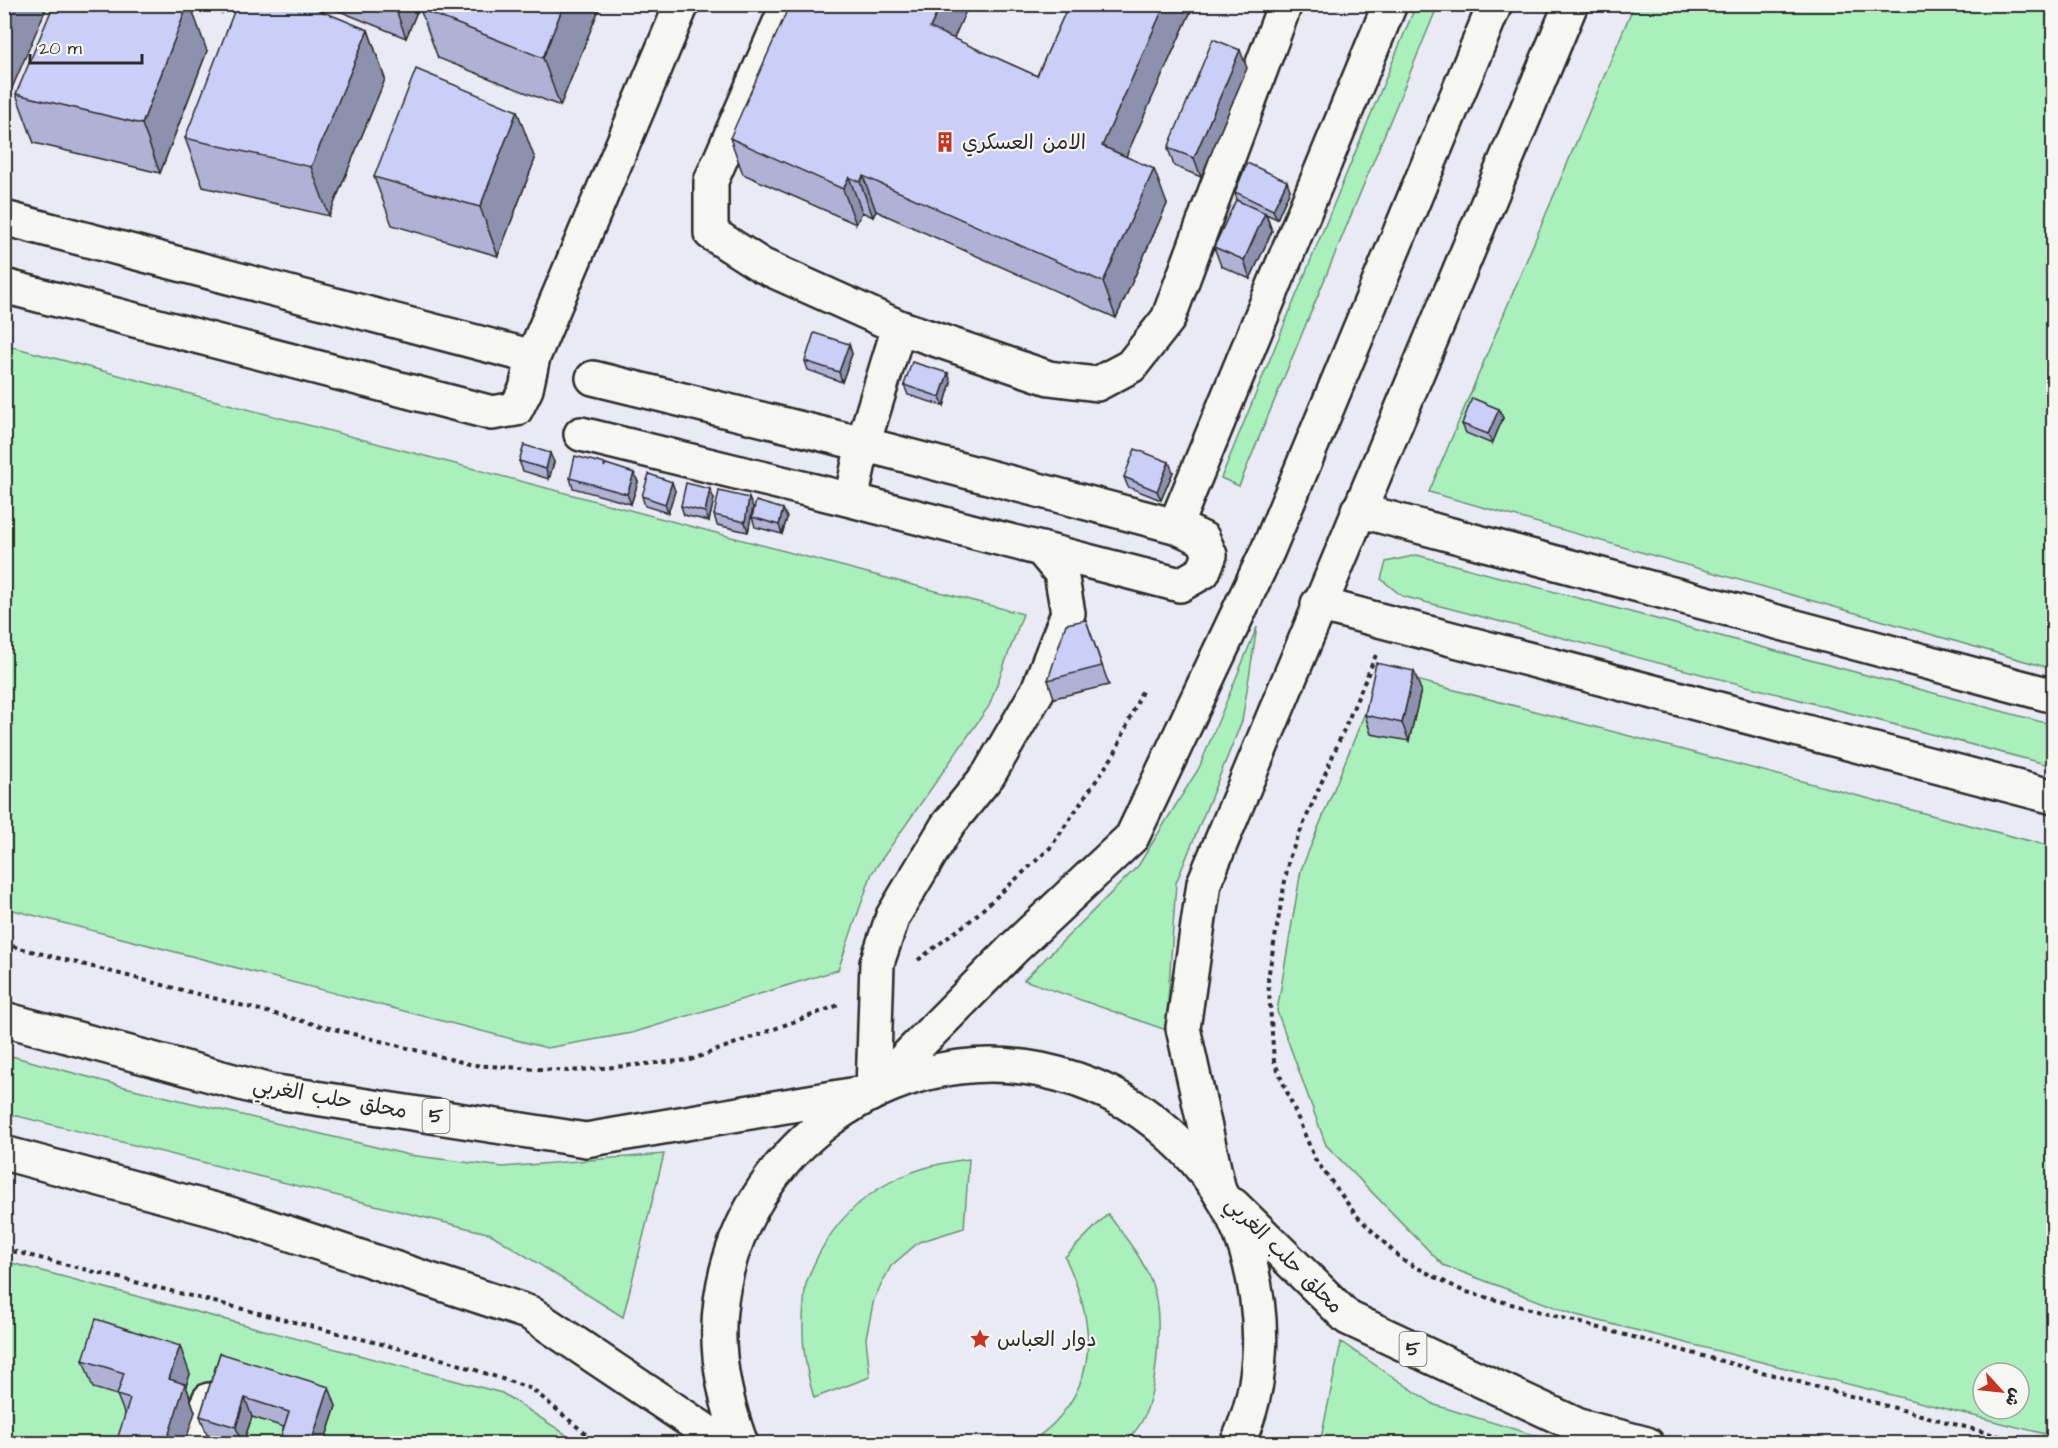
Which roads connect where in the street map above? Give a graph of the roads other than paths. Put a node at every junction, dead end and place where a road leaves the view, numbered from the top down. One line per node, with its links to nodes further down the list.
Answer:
1 (682, 4): 10 (main road)
2 (788, 4): 9 (main road)
3 (1285, 4): 9 (main road)
4 (1390, 4): 16 (main road)
5 (1495, 4): 22 (main road)
6 (1572, 4): 15 (main road)
7 (4, 218): 10 (main road)
8 (4, 286): 10 (main road)
9 (899, 327): 13 (main road)
10 (533, 357)
11 (593, 378): 13 (main road)
12 (581, 434): 14 (main road)
13 (863, 444): 14 (main road); 16 (main road)
14 (851, 500): 17 (main road)
15 (1358, 510): 18 (main road); 19 (main road)
16 (1175, 526): 17 (main road)
17 (1041, 549): 22 (main road)
18 (1318, 604): 20 (main road); 24 (main road)
19 (2054, 696)
20 (2054, 797)
21 (4, 1019): 22 (main road, محلق حلب الغربي / 5)
22 (873, 1091): 24 (main road); 28 (main road)
23 (4, 1154): 27 (main road)
24 (1219, 1191): 29 (main road); 30 (main road, محلق حلب الغربي / 5)
25 (209, 1400): 26 (main road)
26 (199, 1443)
27 (725, 1443)
28 (741, 1443)
29 (1238, 1443)
30 (1647, 1443)

